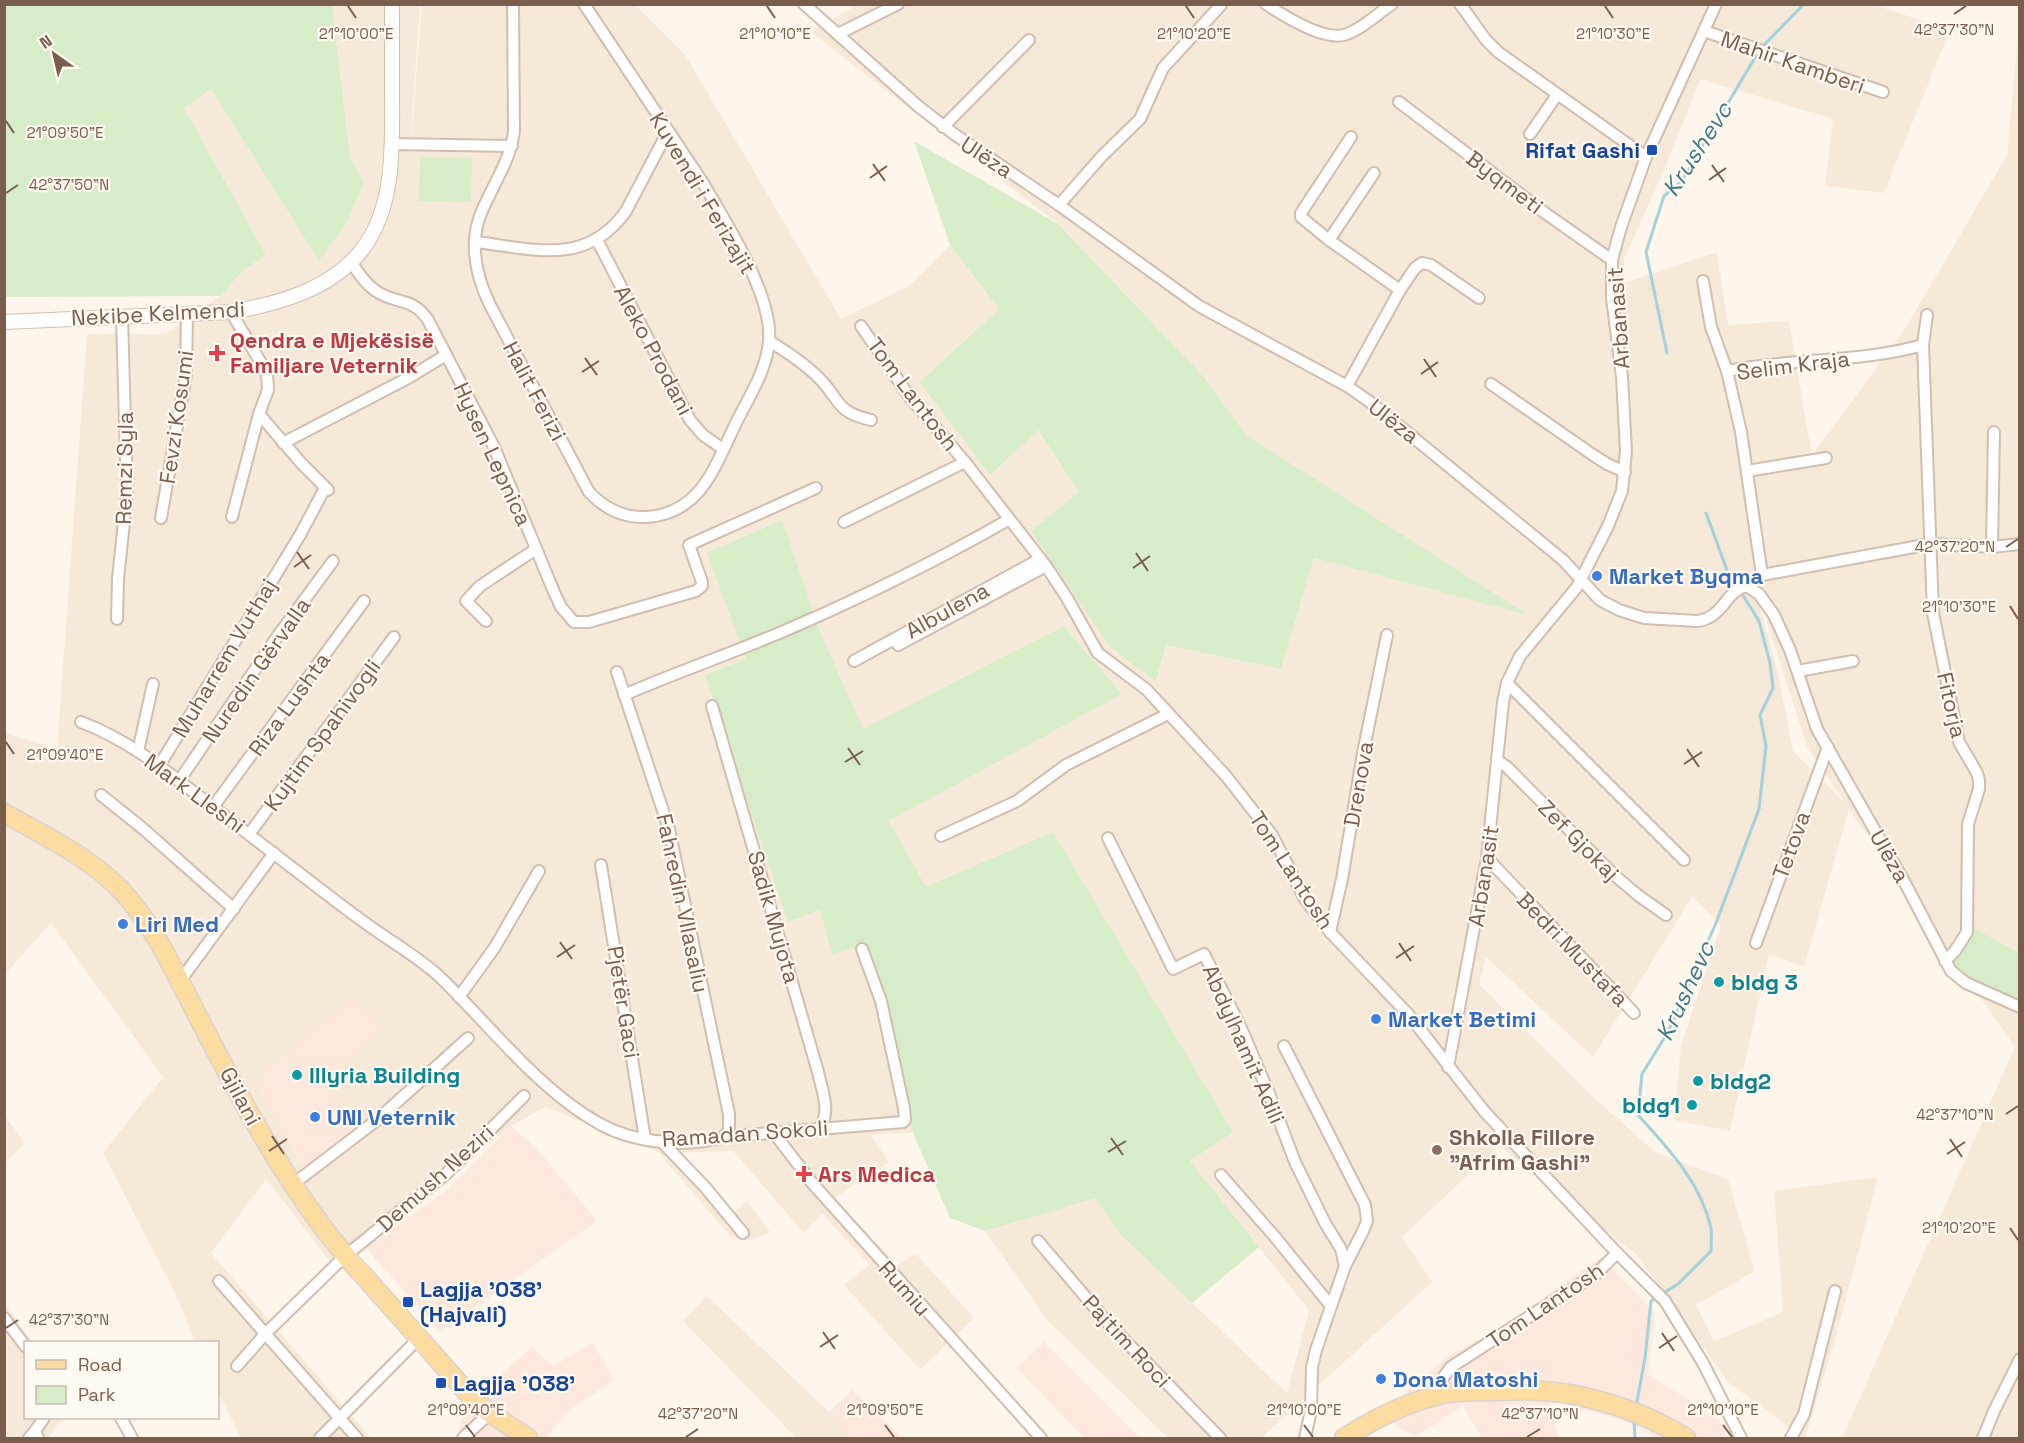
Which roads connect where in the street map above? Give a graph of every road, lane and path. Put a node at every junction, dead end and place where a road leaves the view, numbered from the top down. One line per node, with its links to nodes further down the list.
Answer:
1 (392, 4): 21 (street, Nekibe Kelmendi)
2 (513, 4): 22 (street, Halit Ferizi)
3 (584, 4): 18 (street, Kuvendi i Ferizajit)
4 (804, 4): 12 (street, Ulëza)
5 (898, 4): 12 (street)
6 (1266, 4): 7 (street)
7 (1392, 4)
8 (1461, 4): 15 (street)
9 (1716, 4): 11 (street, Arbanasit)
10 (1221, 5): 25 (street)
11 (1704, 31): 14 (street, Mahir Kamberi); 23 (street, Arbanasit)
12 (838, 34): 17 (street, Ulëza)
13 (1029, 40): 17 (street, Ulëza)
14 (1883, 92)
15 (1557, 95): 19 (street); 23 (street)
16 (1399, 102): 29 (street, Byqmeti)
17 (943, 127): 25 (street, Ulëza)
18 (668, 130): 26 (street); 40 (street, Kuvendi i Ferizajit)
19 (1530, 134)
20 (1350, 137): 27 (street)
21 (392, 144): 22 (street); 30 (street, Nekibe Kelmendi)
22 (512, 146): 28 (street, Halit Ferizi)
23 (1646, 157): 29 (street, Arbanasit)
24 (1374, 173): 27 (street)
25 (1059, 205): 45 (street, Ulëza)
26 (597, 240): 28 (street); 50 (street, Aleko Prodani)
27 (1329, 240): 32 (street)
28 (476, 242): 50 (street, Halit Ferizi)
29 (1612, 260): 54 (street, Arbanasit)
30 (351, 262): 34 (street, Nekibe Kelmendi); 42 (street, Hysen Lepnica)
31 (1703, 281): 43 (street)
32 (1400, 290): 33 (street); 45 (street)
33 (1479, 298)
34 (231, 312): 35 (street, Nekibe Kelmendi); 46 (street)
35 (187, 315): 37 (street, Nekibe Kelmendi); 57 (street, Fevzi Kosumi)
36 (1927, 315): 41 (street, Fitorja)
37 (122, 317): 38 (street, Nekibe Kelmendi); 70 (street, Remzi Syla)
38 (4, 322)
39 (861, 327): 52 (street, Tom Lantosh)
40 (770, 341): 47 (street); 50 (street, Halit Ferizi)
41 (1923, 345): 43 (street, Selim Kraja); 60 (street, Fitorja)
42 (446, 356): 49 (street); 63 (street, Hysen Lepnica)
43 (1726, 371): 53 (street, Selim Kraja)
44 (1491, 384): 54 (street)
45 (1347, 386): 67 (street, Ulëza)
46 (259, 414): 49 (street, Muharrem Vuthaj); 56 (street)
47 (871, 420)
48 (1994, 432): 62 (street)
49 (283, 443): 88 (street, Muharrem Vuthaj)
50 (723, 449)
51 (1826, 458): 53 (street)
52 (964, 462): 58 (street, Tom Lantosh); 59 (street, Tom Lantosh)
53 (1747, 471): 66 (street, Selim Kraja)
54 (1625, 472): 67 (street, Arbanasit)
55 (816, 488): 63 (street, Hysen Lepnica)
56 (232, 517)
57 (160, 518)
58 (1008, 520): 65 (street, Tom Lantosh); 81 (street)
59 (844, 522)
60 (1930, 544): 62 (street); 66 (street); 106 (street, Fitorja)
61 (2019, 544): 62 (street)
62 (1992, 547)
63 (536, 549): 71 (street, Hysen Lepnica)
64 (333, 561): 89 (street, Nuredin Gërvalla)
65 (1043, 563): 74 (street, Albulena); 75 (street, Albulena); 83 (street, Tom Lantosh)
66 (1762, 575): 68 (street)
67 (1581, 579): 68 (street, Ulëza); 79 (street, Arbanasit)
68 (1741, 588): 77 (street, Ulëza)
69 (364, 601): 91 (street, Riza Lushta)
70 (117, 619)
71 (486, 621)
72 (1387, 635): 103 (street, Drenova)
73 (394, 637): 93 (street, Kujtim Spahivogli)
74 (891, 649)
75 (854, 661)
76 (1853, 661): 77 (street)
77 (1798, 671): 85 (street, Ulëza)
78 (617, 672): 81 (street, Fahredin Vllasaliu)
79 (1507, 683): 87 (street, Arbanasit); 98 (street)
80 (153, 684): 86 (street)
81 (624, 695): 117 (street, Fahredin Vllasaliu)
82 (712, 706): 115 (street, Sadik Mujota)
83 (1168, 714): 94 (street); 103 (street, Tom Lantosh)
84 (81, 722): 86 (street, Mark Lleshi)
85 (1827, 747): 104 (street, Tetova); 106 (street, Ulëza)
86 (138, 751): 88 (street, Mark Lleshi)
87 (1497, 760): 97 (street, Arbanasit); 102 (street, Zef Gjokaj)
88 (159, 766): 89 (street, Mark Lleshi)
89 (179, 781): 91 (street, Mark Lleshi)
90 (101, 795): 101 (street)
91 (213, 807): 93 (street, Mark Lleshi)
92 (4, 813): 107 (main road, Gjilani)
93 (250, 833): 96 (street, Mark Lleshi)
94 (940, 836)
95 (1108, 838): 126 (street, Abdylhamit Adili)
96 (274, 853): 101 (street); 108 (street, Ramadan Sokoli)
97 (1487, 858): 110 (street, Bedri Mustafa); 113 (street, Arbanasit)
98 (1684, 860)
99 (601, 865): 118 (street, Pjetër Gaci)
100 (539, 871): 108 (street)
101 (234, 909): 107 (street)
102 (1666, 915)
103 (1330, 932): 113 (street, Tom Lantosh)
104 (1756, 943)
105 (862, 949): 115 (street, Ramadan Sokoli)
106 (1945, 961): 109 (street, Ulëza)
107 (180, 981): 121 (main road, Gjilani)
108 (459, 997): 118 (street, Ramadan Sokoli)
109 (2019, 1007)
110 (1634, 1013)
111 (468, 1038): 121 (street)
112 (1284, 1046): 126 (street)
113 (1448, 1067): 124 (street, Tom Lantosh)
114 (524, 1096): 125 (street, Demush Neziri)
115 (820, 1128): 116 (street, Ramadan Sokoli)
116 (774, 1133): 117 (street, Ramadan Sokoli); 147 (street, Rumiu)
117 (723, 1137): 119 (street, Ramadan Sokoli)
118 (645, 1139): 119 (street, Ramadan Sokoli)
119 (661, 1141): 122 (street)
120 (1221, 1175): 129 (street)
121 (292, 1185): 125 (main road, Gjilani)
122 (743, 1233)
123 (1038, 1241): 148 (street, Pajtim Roci)
124 (1617, 1253): 136 (street, Tom Lantosh); 152 (street)
125 (344, 1257): 131 (street, Demush Neziri); 132 (main road, Gjilani)
126 (1345, 1266): 129 (street)
127 (219, 1281): 131 (street)
128 (1835, 1291): 153 (street)
129 (1331, 1306): 149 (street)
130 (4, 1318): 133 (street)
131 (266, 1334): 135 (street, Demush Neziri); 138 (street)
132 (419, 1338): 137 (main road, Gjilani); 138 (street)
133 (24, 1344)
134 (2019, 1359): 154 (street)
135 (237, 1366)
136 (1435, 1396): 150 (main road); 151 (main road)
137 (490, 1413): 145 (street); 146 (main road, Gjilani)
138 (340, 1418): 143 (street); 144 (street)
139 (43, 1419): 141 (street)
140 (122, 1419): 142 (street)
141 (34, 1436)
142 (132, 1438)
143 (320, 1438)
144 (357, 1438)
145 (464, 1438)
146 (528, 1438)
147 (1041, 1438)
148 (1220, 1438)
149 (1305, 1438)
150 (1344, 1438)
151 (1686, 1438)
152 (1741, 1438)
153 (1791, 1438)
154 (1983, 1438)

